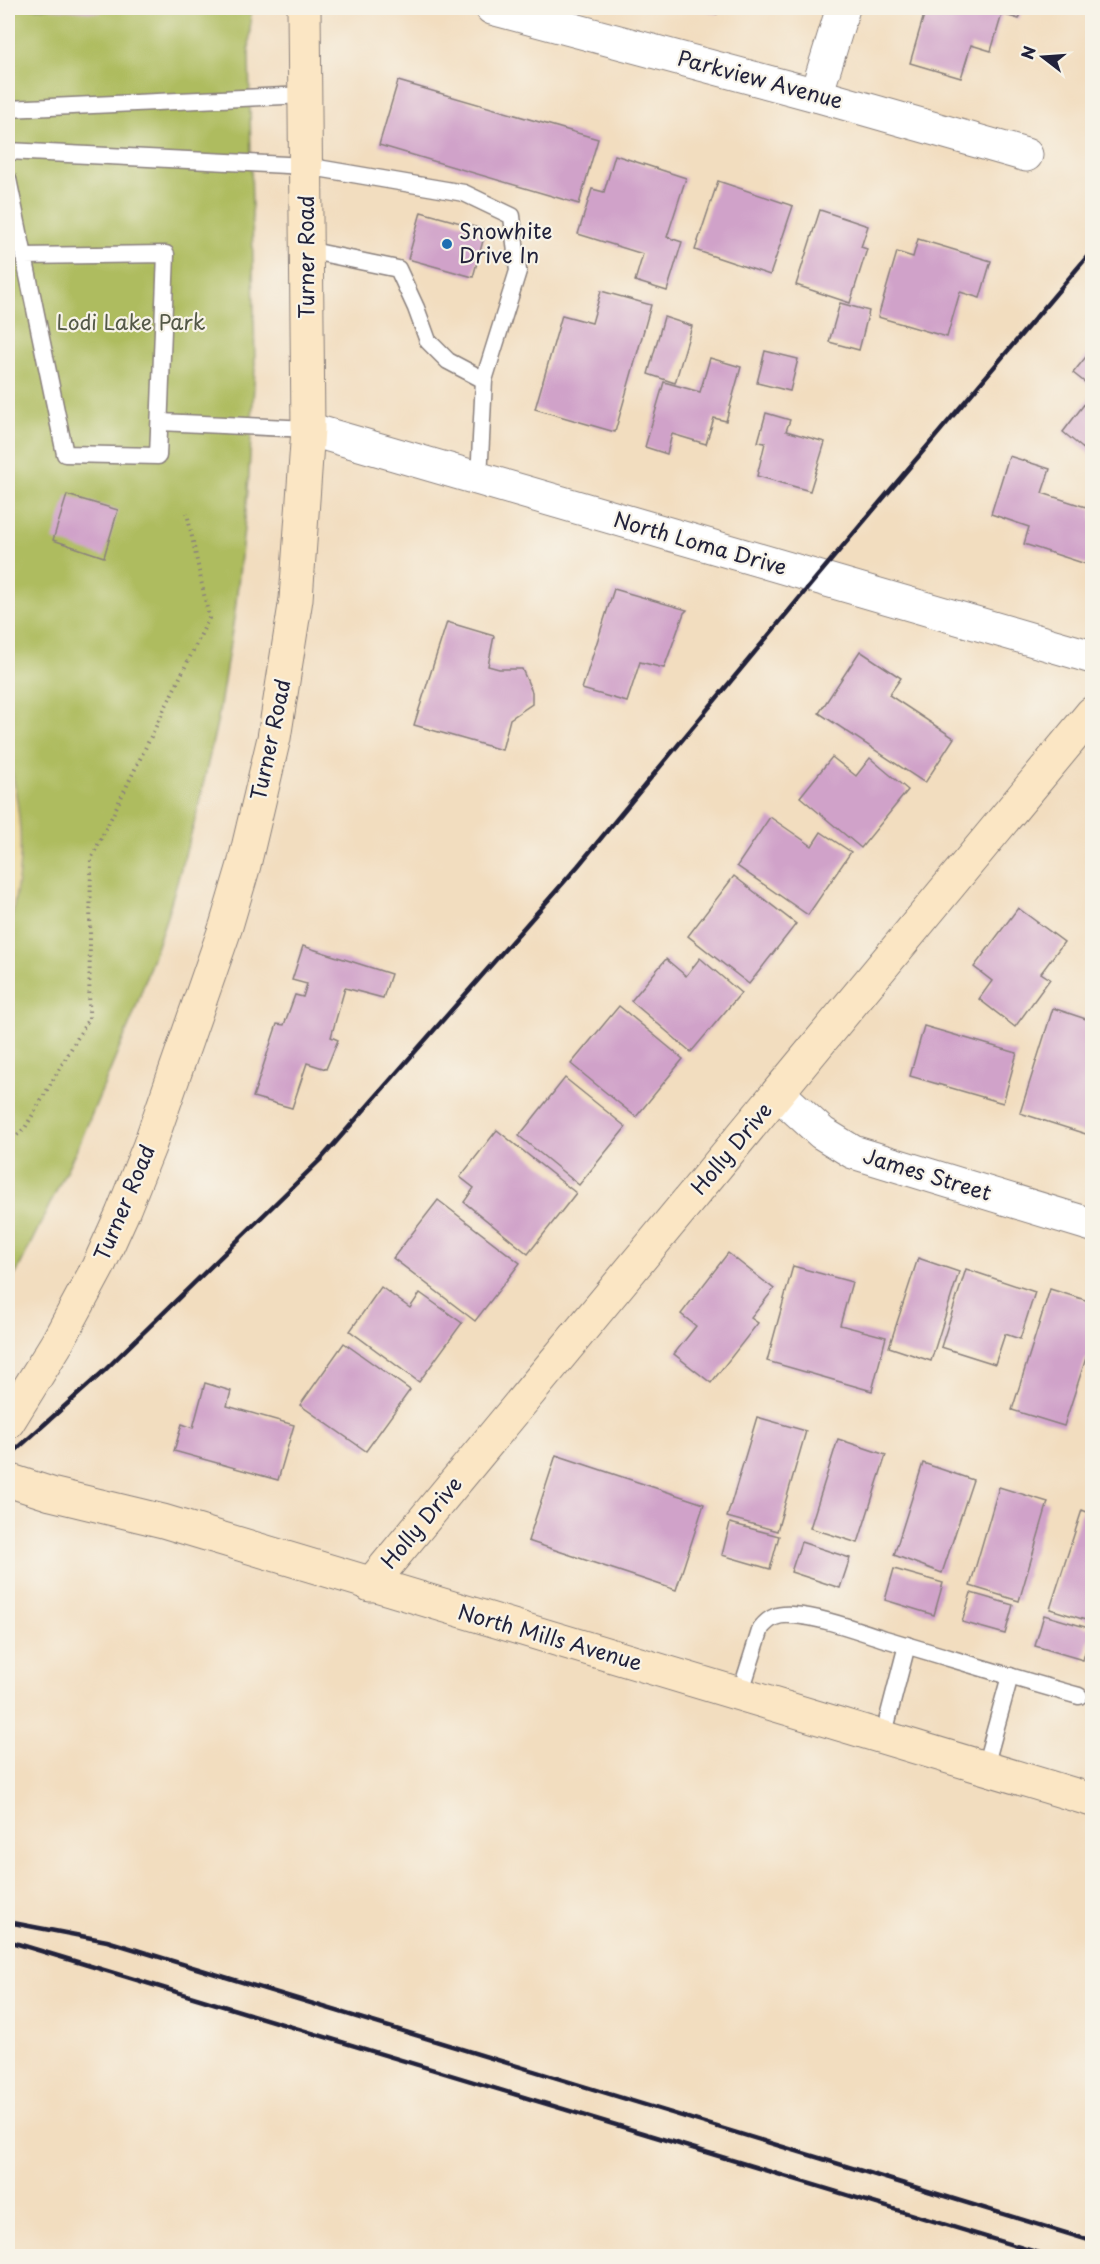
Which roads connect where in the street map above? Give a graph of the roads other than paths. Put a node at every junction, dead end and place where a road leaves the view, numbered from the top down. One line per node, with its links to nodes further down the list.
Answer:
1 (304, 8): 4 (street, Turner Road)
2 (492, 8): 5 (street, Parkview Avenue)
3 (843, 8): 5 (street)
4 (305, 95): 6 (lane); 9 (street, Turner Road)
5 (816, 95): 8 (street, Parkview Avenue)
6 (8, 109)
7 (8, 151): 9 (lane)
8 (1026, 155)
9 (306, 166): 11 (street, Turner Road); 13 (lane)
10 (8, 179): 12 (lane)
11 (307, 250): 13 (lane); 15 (street, Turner Road)
12 (24, 256): 14 (lane); 14 (lane)
13 (484, 380): 16 (lane)
14 (160, 422): 15 (lane)
15 (308, 429): 16 (street, North Loma Drive); 21 (street, Turner Road)
16 (479, 478): 17 (street, North Loma Drive)
17 (1092, 657)
18 (1092, 712): 19 (street, Holly Drive)
19 (778, 1093): 20 (street, James Street); 23 (street, Holly Drive)
20 (1092, 1225)
21 (8, 1422)
22 (8, 1480): 23 (street, North Mills Avenue)
23 (370, 1585): 26 (street, North Mills Avenue)
24 (907, 1646): 25 (lane); 26 (lane); 28 (lane)
25 (1010, 1676): 27 (lane); 29 (lane)
26 (740, 1694): 28 (street, North Mills Avenue)
27 (1079, 1696)
28 (883, 1737): 29 (street, North Mills Avenue)
29 (985, 1767): 30 (street, North Mills Avenue)
30 (1092, 1800)

